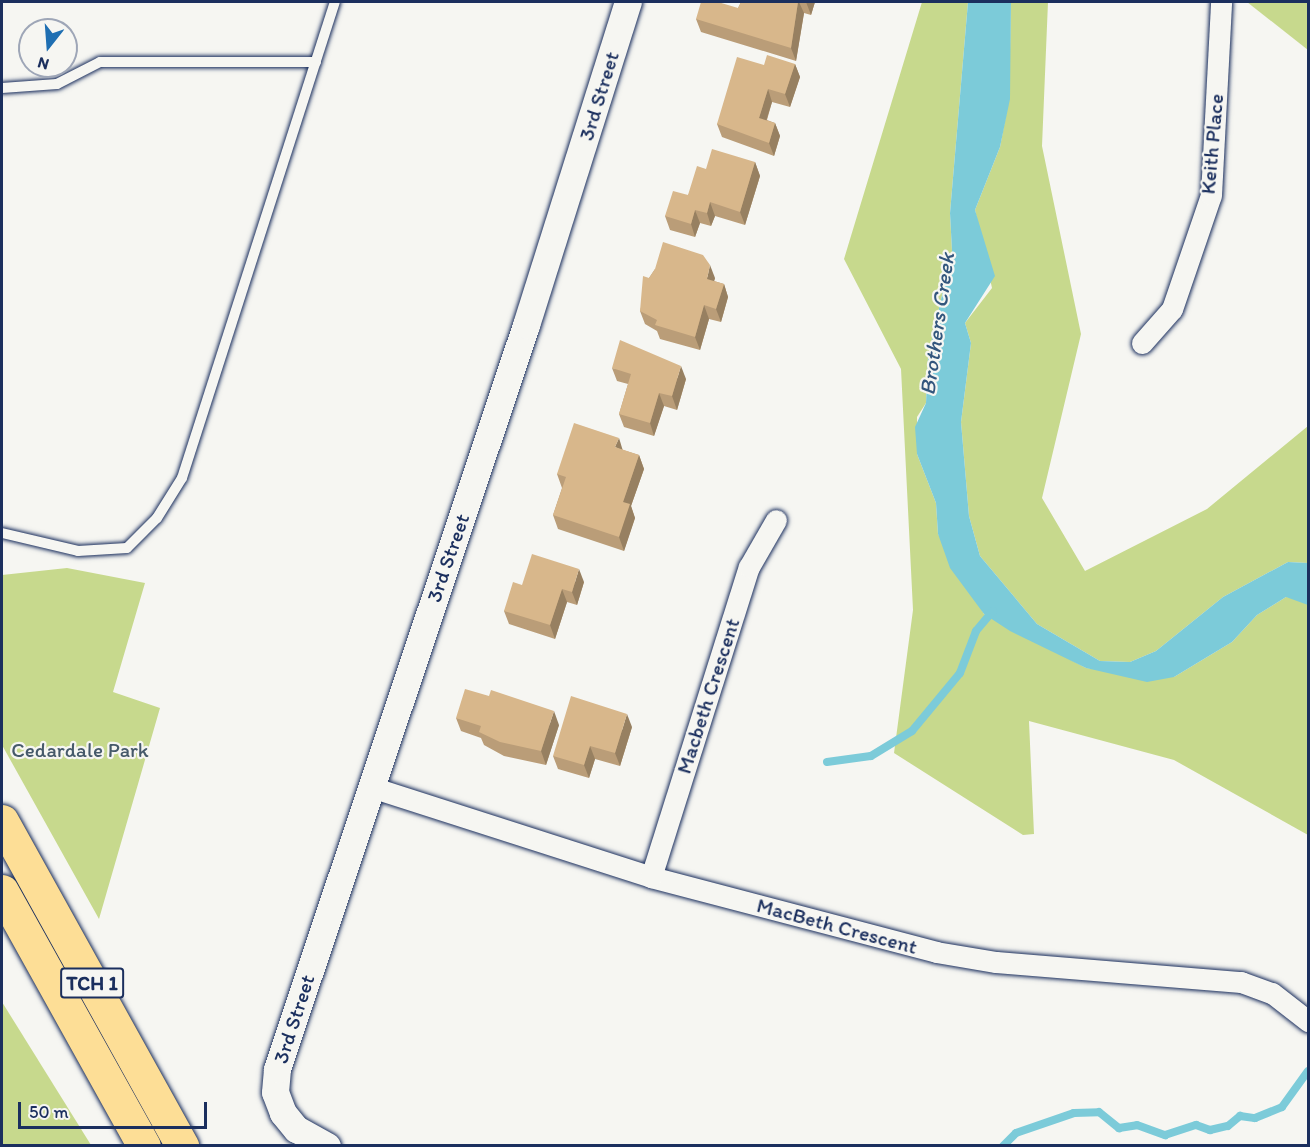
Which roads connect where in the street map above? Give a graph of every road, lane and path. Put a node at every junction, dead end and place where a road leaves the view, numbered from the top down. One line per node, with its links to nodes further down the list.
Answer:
1 (335, 2): 4 (lane)
2 (628, 2): 9 (street, 3rd Street)
3 (1221, 2): 6 (street, Keith Place)
4 (316, 62): 5 (lane); 8 (lane)
5 (2, 88)
6 (1142, 342)
7 (776, 520): 11 (street, Macbeth Crescent)
8 (2, 533)
9 (371, 787): 11 (street, MacBeth Crescent); 16 (street, 3rd Street)
10 (2, 821): 15 (highway, TCH 1)
11 (651, 877): 13 (street, MacBeth Crescent)
12 (2, 891): 14 (highway, TCH 1)
13 (1308, 1021)
14 (144, 1146)
15 (182, 1146)
16 (327, 1146)

